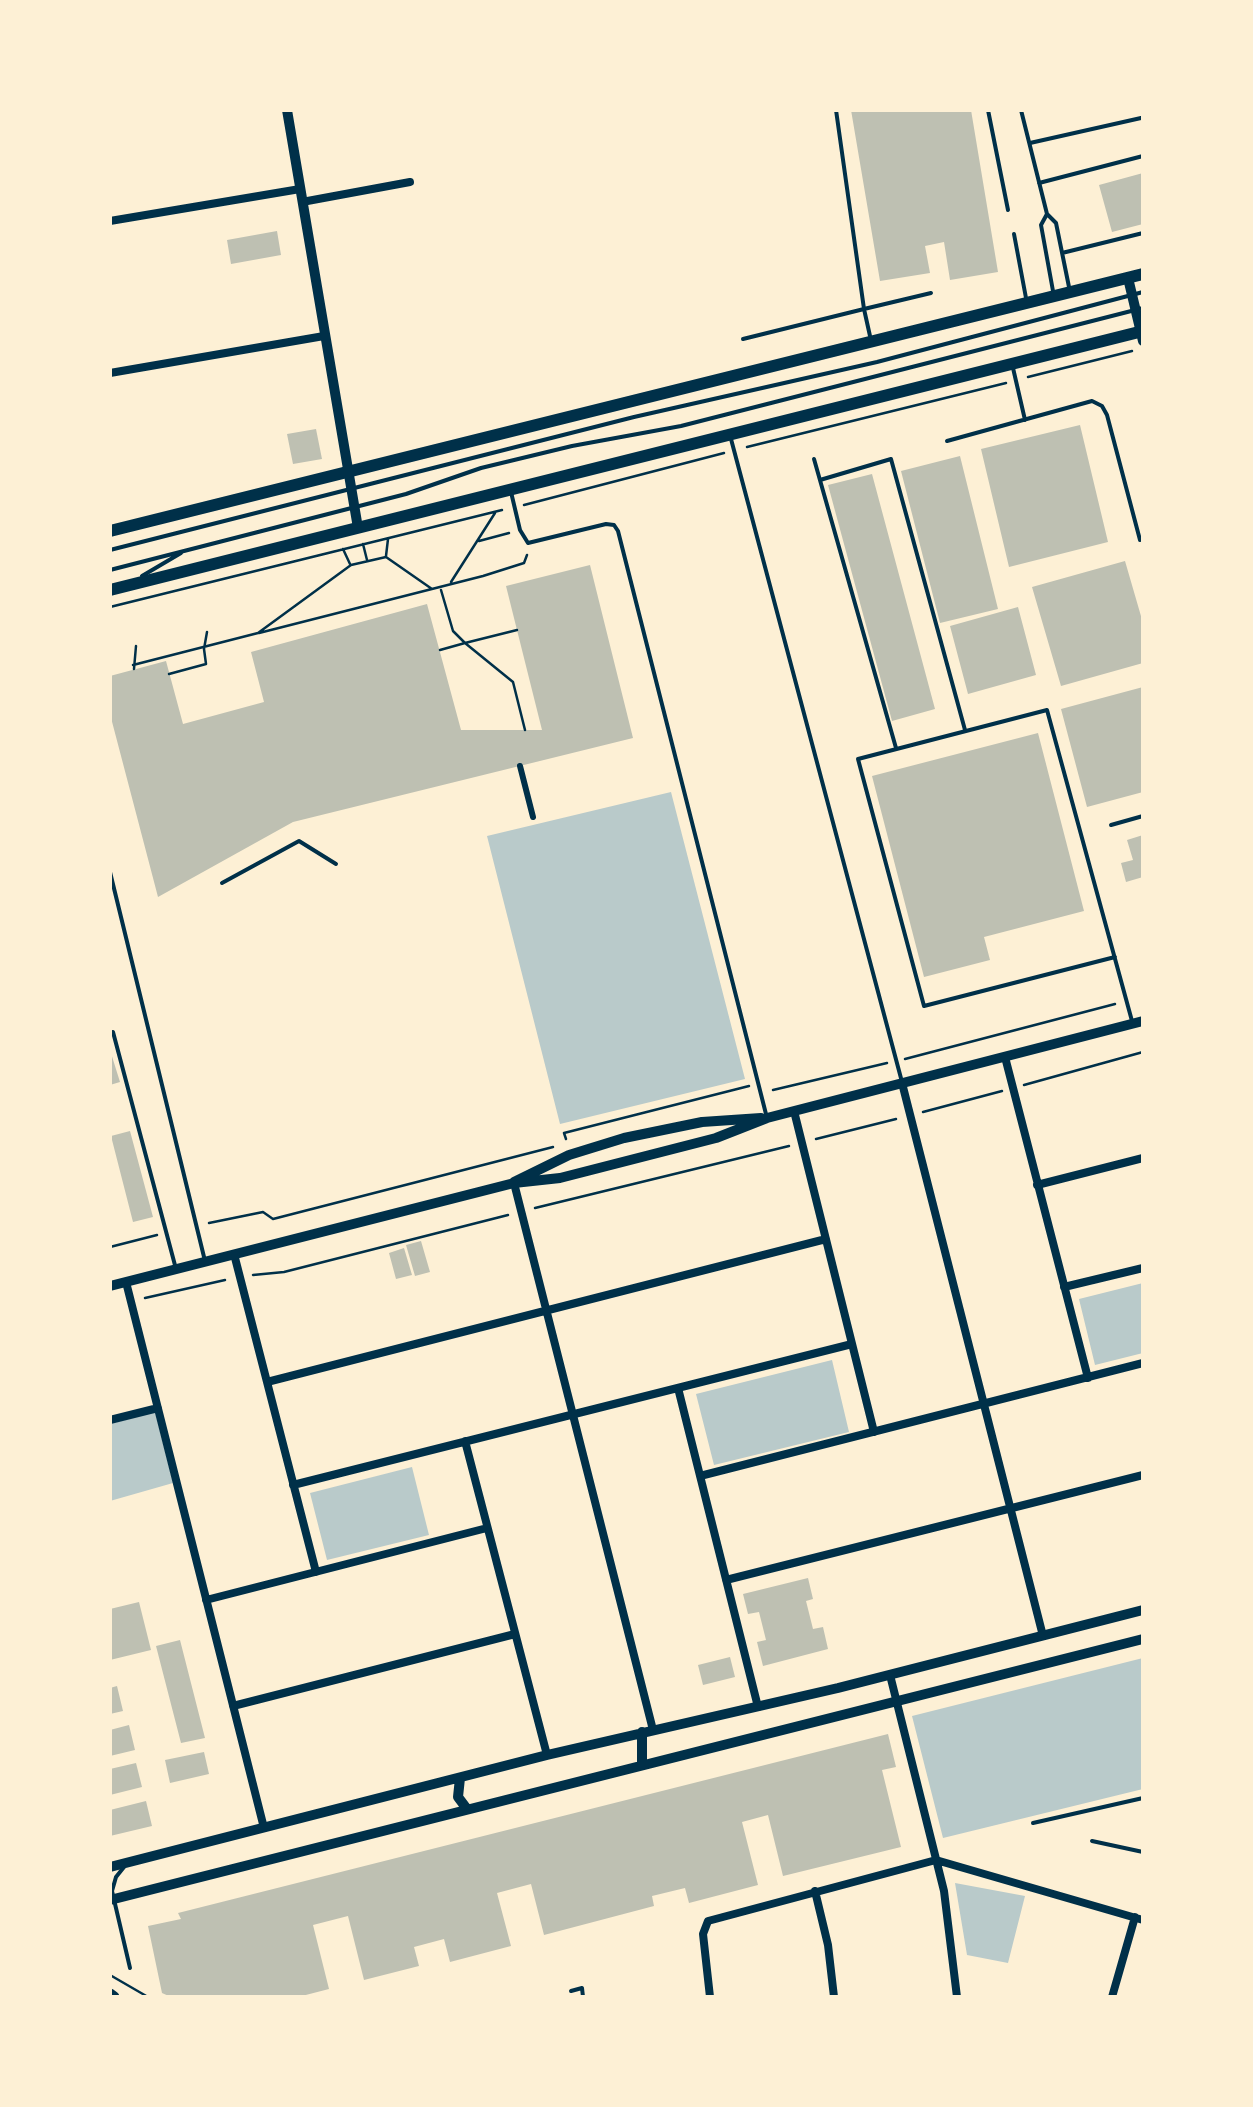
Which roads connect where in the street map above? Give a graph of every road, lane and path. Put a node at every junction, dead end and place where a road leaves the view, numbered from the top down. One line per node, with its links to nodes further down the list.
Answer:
1 (287, 110): 11 (street)
2 (836, 110): 26 (lane)
3 (988, 110): 13 (lane)
4 (1013, 110): 5 (lane)
5 (1021, 111): 7 (lane)
6 (1141, 118): 7 (lane)
7 (1030, 143): 10 (lane)
8 (1143, 156): 10 (lane)
9 (410, 182): 12 (street)
10 (1039, 183): 14 (lane)
11 (300, 189): 12 (street); 15 (street)
12 (302, 202): 28 (street)
13 (1008, 210)
14 (1047, 214): 18 (lane); 24 (lane)
15 (110, 221)
16 (1143, 233): 18 (lane)
17 (1014, 234): 25 (lane)
18 (1062, 253): 22 (lane)
19 (1143, 274): 20 (main road)
20 (1128, 278): 22 (main road); 23 (street)
21 (932, 292): 26 (lane)
22 (1070, 292): 24 (main road)
23 (1138, 294): 27 (street); 42 (lane)
24 (1054, 296): 25 (main road)
25 (1027, 303): 31 (main road)
26 (864, 309): 30 (lane); 31 (lane)
27 (1139, 309): 29 (street); 44 (lane)
28 (324, 336): 33 (street); 40 (street)
29 (1142, 338): 32 (main road); 34 (path)
30 (743, 339)
31 (871, 341): 40 (main road)
32 (1012, 364): 34 (lane); 36 (main road)
33 (110, 373)
34 (1016, 380): 35 (lane); 38 (path)
35 (1026, 420): 37 (lane); 51 (lane)
36 (730, 434): 38 (lane); 43 (main road)
37 (947, 442)
38 (734, 450): 45 (path); 90 (lane)
39 (814, 459): 41 (lane)
40 (347, 471): 42 (street); 49 (main road)
41 (820, 480): 76 (lane); 77 (lane)
42 (350, 489): 44 (street); 56 (lane)
43 (510, 490): 45 (lane); 47 (main road)
44 (354, 507): 47 (street); 57 (lane)
45 (515, 507): 46 (path); 48 (lane)
46 (495, 512): 50 (path); 52 (path)
47 (358, 528): 64 (main road)
48 (520, 530): 52 (path); 53 (lane)
49 (110, 531)
50 (388, 537): 54 (path); 58 (path)
51 (1140, 540)
52 (479, 541): 62 (path)
53 (528, 543): 62 (path); 94 (lane)
54 (363, 544): 55 (path); 59 (path)
55 (343, 549): 60 (path); 66 (path)
56 (110, 550)
57 (185, 551): 61 (lane); 64 (lane)
58 (386, 557): 59 (path); 65 (path)
59 (367, 561): 60 (path)
60 (351, 565): 69 (path)
61 (110, 570)
62 (450, 584): 63 (path)
63 (440, 587): 65 (path); 70 (path)
64 (114, 588)
65 (432, 589): 69 (path)
66 (110, 608)
67 (517, 630): 70 (path)
68 (207, 632): 72 (path)
69 (258, 633): 72 (path)
70 (465, 643): 73 (path); 75 (path)
71 (136, 646): 72 (path)
72 (204, 649): 74 (path)
73 (440, 650)
74 (170, 674)
75 (525, 730)
76 (966, 731): 77 (lane); 85 (lane)
77 (896, 749): 85 (lane)
78 (520, 766): 80 (street)
79 (1143, 816): 81 (lane)
80 (533, 817)
81 (1111, 825)
82 (336, 864): 84 (lane)
83 (110, 872): 102 (lane)
84 (222, 883)
85 (1114, 957): 86 (lane)
86 (1138, 1022): 89 (street)
87 (113, 1032): 104 (lane)
88 (1143, 1052): 91 (path)
89 (1005, 1057): 90 (street); 91 (street)
90 (902, 1083): 92 (street); 93 (street)
91 (1013, 1088): 93 (path); 98 (street)
92 (794, 1111): 94 (street); 95 (street)
93 (909, 1115): 95 (path); 116 (street)
94 (767, 1118): 97 (street); 97 (street)
95 (802, 1142): 99 (path); 100 (street)
96 (1143, 1158): 98 (street)
97 (514, 1183): 99 (street); 101 (street)
98 (1038, 1185): 108 (street)
99 (521, 1212): 105 (path); 110 (street)
100 (826, 1240): 110 (street); 111 (street)
101 (234, 1254): 102 (street); 105 (street)
102 (205, 1262): 104 (street)
103 (1143, 1268): 108 (street)
104 (176, 1269): 106 (street)
105 (240, 1277): 109 (path); 114 (street)
106 (126, 1282): 107 (street); 109 (street)
107 (110, 1286)
108 (1064, 1288): 113 (street)
109 (131, 1302): 117 (street)
110 (546, 1311): 114 (street); 118 (street)
111 (852, 1344): 115 (street); 120 (street)
112 (1143, 1363): 113 (street)
113 (1088, 1378): 116 (street)
114 (267, 1382): 124 (street)
115 (678, 1388): 118 (street); 123 (street)
116 (984, 1404): 120 (street); 125 (street)
117 (158, 1408): 119 (street); 129 (street)
118 (572, 1414): 121 (street); 138 (street)
119 (110, 1420)
120 (874, 1432): 123 (street)
121 (465, 1441): 124 (street); 126 (street)
122 (1143, 1474): 125 (street)
123 (700, 1476): 128 (street)
124 (294, 1485): 127 (street)
125 (1010, 1508): 128 (street); 132 (street)
126 (488, 1528): 127 (street); 131 (street)
127 (316, 1572): 129 (street)
128 (726, 1580): 137 (street)
129 (206, 1600): 136 (street)
130 (1143, 1610): 132 (street)
131 (515, 1634): 136 (street); 139 (street)
132 (1043, 1636): 134 (street)
133 (1143, 1639): 135 (street)
134 (890, 1675): 135 (street); 137 (street)
135 (897, 1702): 140 (street); 148 (street)
136 (233, 1706): 145 (street)
137 (758, 1707): 138 (street)
138 (647, 1731): 139 (street); 140 (street)
139 (547, 1756): 141 (street)
140 (642, 1764): 143 (street)
141 (460, 1778): 143 (street); 145 (street)
142 (1143, 1798): 144 (lane)
143 (467, 1810): 152 (street)
144 (1033, 1824)
145 (264, 1828): 149 (street)
146 (1092, 1841): 147 (lane)
147 (1143, 1852)
148 (936, 1860): 151 (street); 153 (street); 161 (street)
149 (132, 1862): 150 (street); 152 (lane)
150 (110, 1868)
151 (815, 1891): 159 (street); 160 (street)
152 (112, 1900): 154 (lane)
153 (1139, 1919): 162 (street)
154 (130, 1968)
155 (110, 1976): 157 (path)
156 (571, 1991): 158 (lane)
157 (148, 1997)
158 (583, 1997)
159 (710, 1997)
160 (834, 1997)
161 (957, 1997)
162 (1112, 1997)

